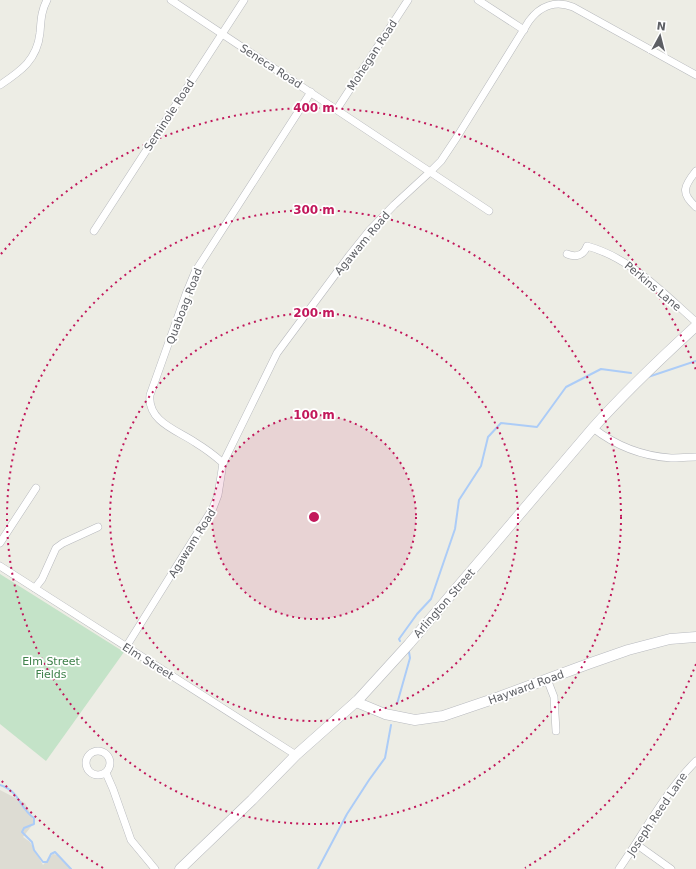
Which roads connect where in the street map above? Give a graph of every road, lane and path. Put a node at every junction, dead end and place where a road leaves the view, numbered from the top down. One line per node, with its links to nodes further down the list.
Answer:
1 (47, 0): 9 (street)
2 (170, 0): 7 (street, Seneca Road)
3 (244, 0): 7 (street, Seminole Road)
4 (408, 0): 11 (street, Mohegan Road)
5 (478, 0): 6 (street)
6 (524, 30): 8 (street, Agawam Road); 12 (street, Agawam Road)
7 (222, 34): 10 (street, Seneca Road); 16 (street, Seminole Road)
8 (696, 75)
9 (0, 85)
10 (311, 92): 11 (street, Seneca Road); 22 (street, Quaboag Road)
11 (336, 109): 12 (street, Seneca Road)
12 (431, 171): 15 (street, Seneca Road); 22 (street, Agawam Road)
13 (696, 171): 14 (street)
14 (696, 207)
15 (489, 211)
16 (94, 231)
17 (567, 254): 18 (street, Perkins Lane)
18 (696, 322)
19 (696, 326): 20 (street, Arlington Street)
20 (593, 428): 21 (street); 31 (street, Arlington Street)
21 (696, 457)
22 (224, 463): 29 (street, Agawam Road)
23 (36, 488): 25 (street)
24 (98, 527): 27 (street)
25 (0, 543)
26 (0, 566): 27 (street, Elm Street)
27 (35, 588): 29 (street, Elm Street)
28 (696, 637): 30 (street, Hayward Road)
29 (126, 647): 33 (street, Elm Street)
30 (547, 679): 31 (street, Hayward Road); 32 (street)
31 (356, 702): 33 (street, Arlington Street)
32 (556, 731)
33 (296, 755): 38 (street, Arlington Street)
34 (696, 761): 36 (street, Joseph Reed Lane)
35 (106, 773): 37 (street)
36 (636, 844): 39 (street, Joseph Reed Lane); 40 (street)
37 (155, 869)
38 (180, 869)
39 (619, 869)
40 (671, 869)

